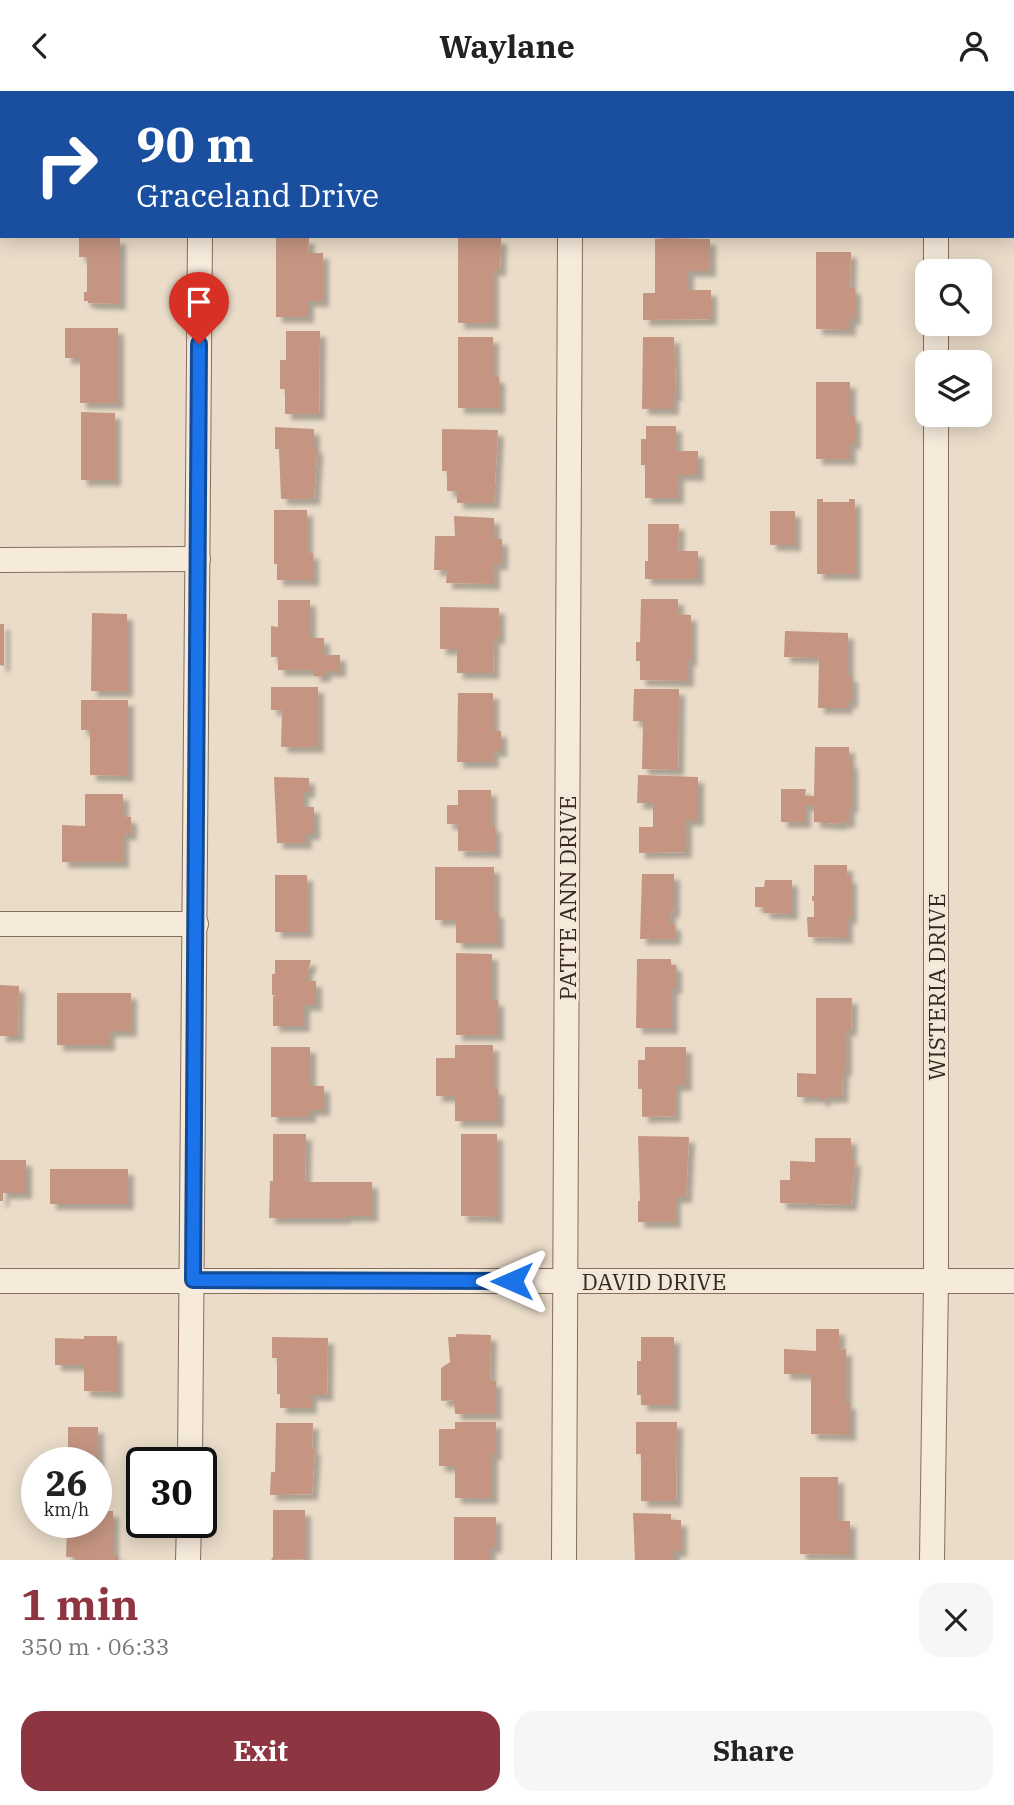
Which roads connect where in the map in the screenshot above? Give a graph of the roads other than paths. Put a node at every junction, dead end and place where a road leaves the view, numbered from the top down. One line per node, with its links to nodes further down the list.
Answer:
1 (200, 238): 6 (street)
2 (570, 238): 12 (street, PATTE ANN DRIVE)
3 (936, 238): 4 (street)
4 (936, 259)
5 (936, 427): 13 (street, WISTERIA DRIVE)
6 (198, 559): 7 (street); 9 (street)
7 (0, 560)
8 (0, 923): 9 (street)
9 (196, 924): 10 (street)
10 (193, 1280): 11 (street, DAVID DRIVE); 12 (street, DAVID DRIVE); 15 (street)
11 (0, 1281)
12 (565, 1281): 13 (street, DAVID DRIVE); 18 (street, PATTE ANN DRIVE)
13 (936, 1281): 14 (street, DAVID DRIVE); 19 (street, WISTERIA DRIVE)
14 (1014, 1281)
15 (190, 1447)
16 (189, 1538): 17 (street)
17 (188, 1560)
18 (564, 1560)
19 (932, 1560)

